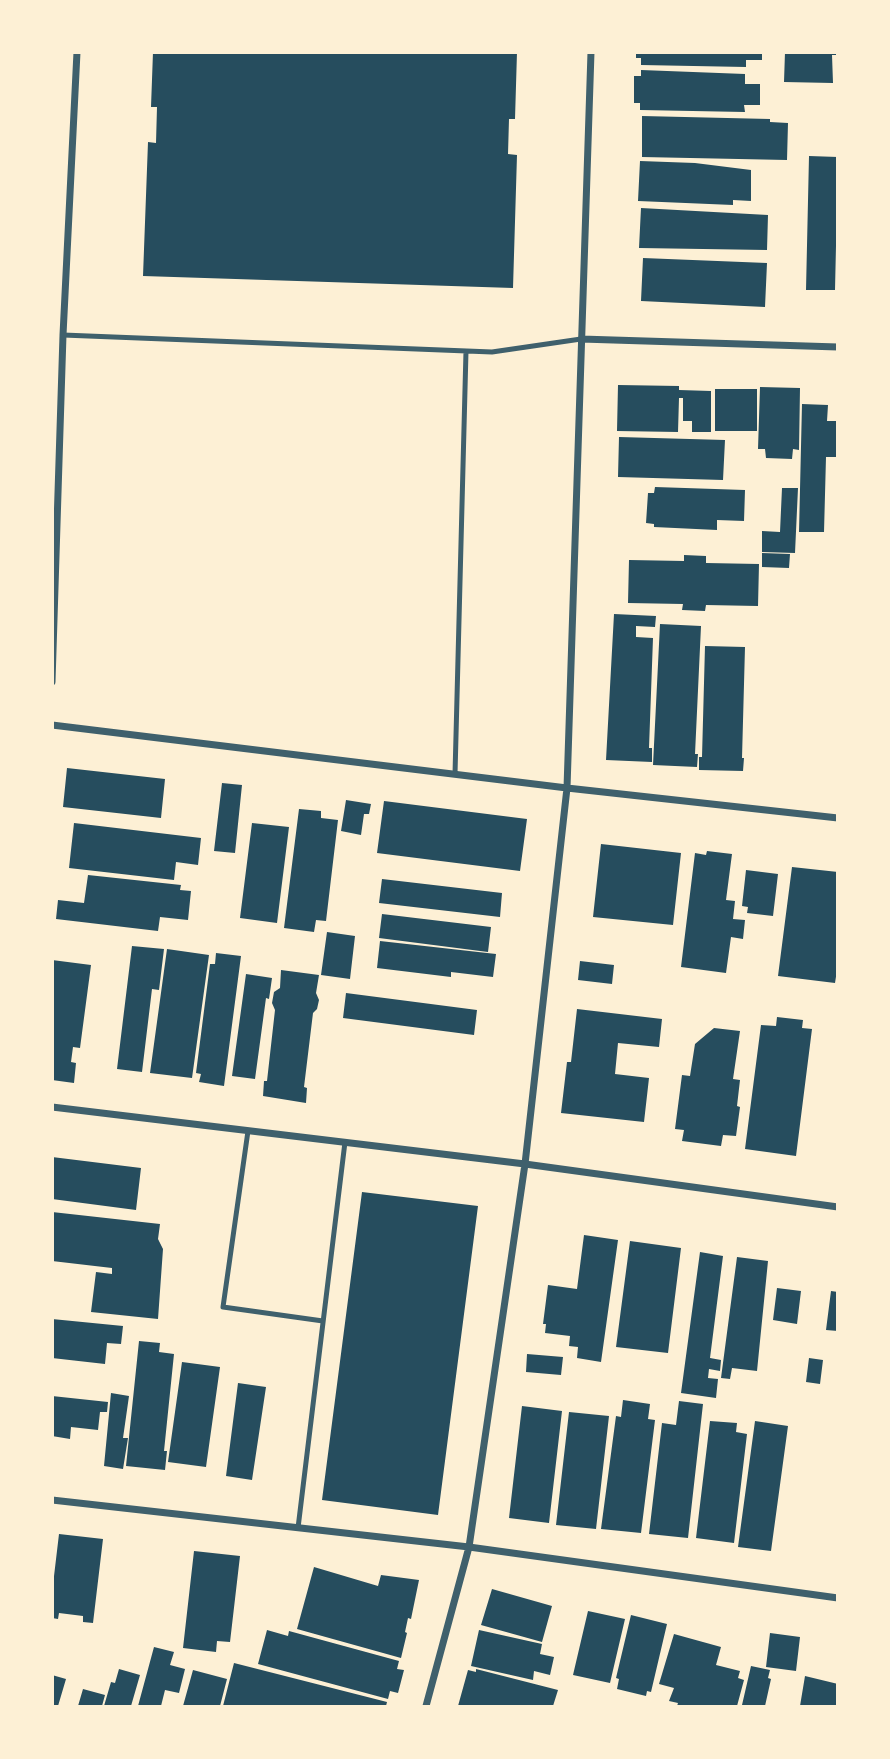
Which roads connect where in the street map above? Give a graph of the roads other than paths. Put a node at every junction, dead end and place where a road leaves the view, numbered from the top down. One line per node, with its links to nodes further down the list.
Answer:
1 (77, 52): 4 (street)
2 (591, 52): 5 (street)
3 (52, 332): 4 (street)
4 (63, 335): 7 (lane); 8 (street)
5 (580, 339): 6 (street); 7 (lane); 11 (street)
6 (838, 347)
7 (466, 351): 10 (lane)
8 (52, 682)
9 (52, 724): 10 (street)
10 (455, 774): 11 (street)
11 (567, 788): 12 (street); 16 (street)
12 (838, 818)
13 (52, 1107): 14 (street)
14 (248, 1131): 15 (street); 18 (lane)
15 (345, 1142): 16 (street); 18 (lane)
16 (525, 1164): 17 (street); 21 (street)
17 (838, 1207)
18 (323, 1321): 20 (lane)
19 (52, 1500): 20 (street)
20 (298, 1528): 21 (street)
21 (469, 1547): 22 (street); 23 (street)
22 (838, 1598)
23 (426, 1706)

